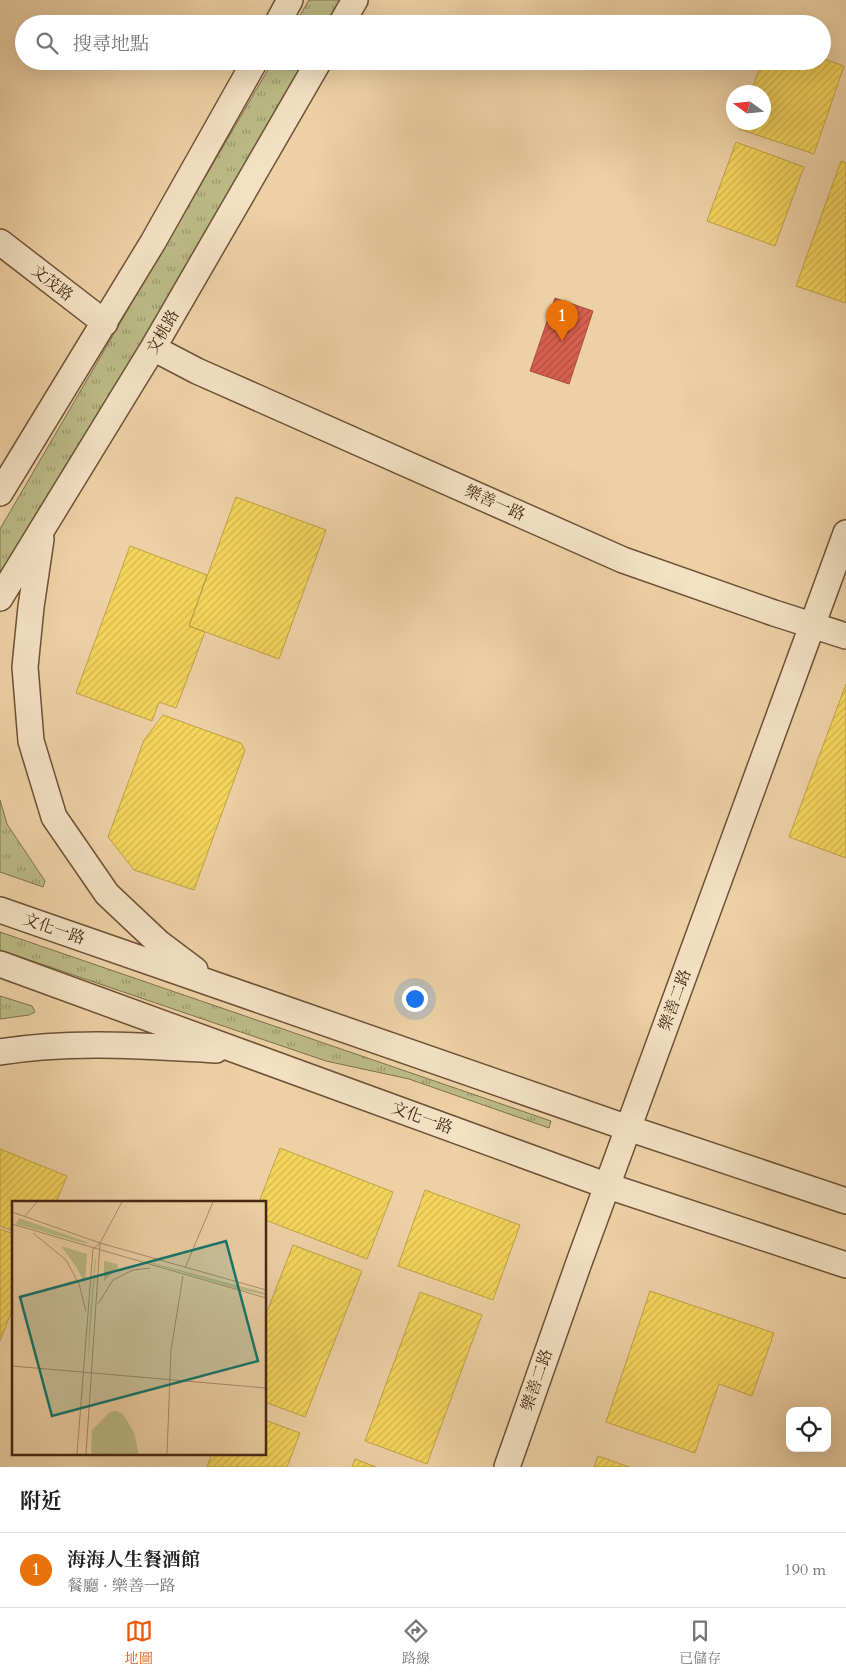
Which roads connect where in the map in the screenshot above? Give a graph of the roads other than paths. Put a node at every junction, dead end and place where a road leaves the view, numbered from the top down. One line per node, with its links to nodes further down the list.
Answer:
1 (290, 0): 3 (street)
2 (355, 0): 4 (street)
3 (282, 15)
4 (346, 15)
5 (250, 70): 8 (street)
6 (314, 70): 9 (street, 文桃路)
7 (0, 242): 8 (street, 文茂路)
8 (105, 323): 10 (street)
9 (153, 348): 11 (street, 文桃路); 14 (street, 樂善一路)
10 (0, 493)
11 (42, 530): 13 (street, 文桃路); 18 (street)
12 (846, 533): 14 (street, 樂善二路)
13 (0, 598)
14 (812, 625): 15 (street, 樂善一路); 21 (street, 樂善二路)
15 (846, 636)
16 (0, 910): 18 (street, 文化一路)
17 (0, 964): 20 (street, 文化一路)
18 (211, 982): 21 (street, 文化一路)
19 (0, 1052): 20 (street)
20 (244, 1052): 22 (street, 文化一路)
21 (628, 1128): 22 (street, 樂善二路); 23 (street, 文化一路)
22 (608, 1186): 24 (street, 文化一路); 25 (street, 樂善二路)
23 (846, 1201)
24 (846, 1265)
25 (507, 1467)

